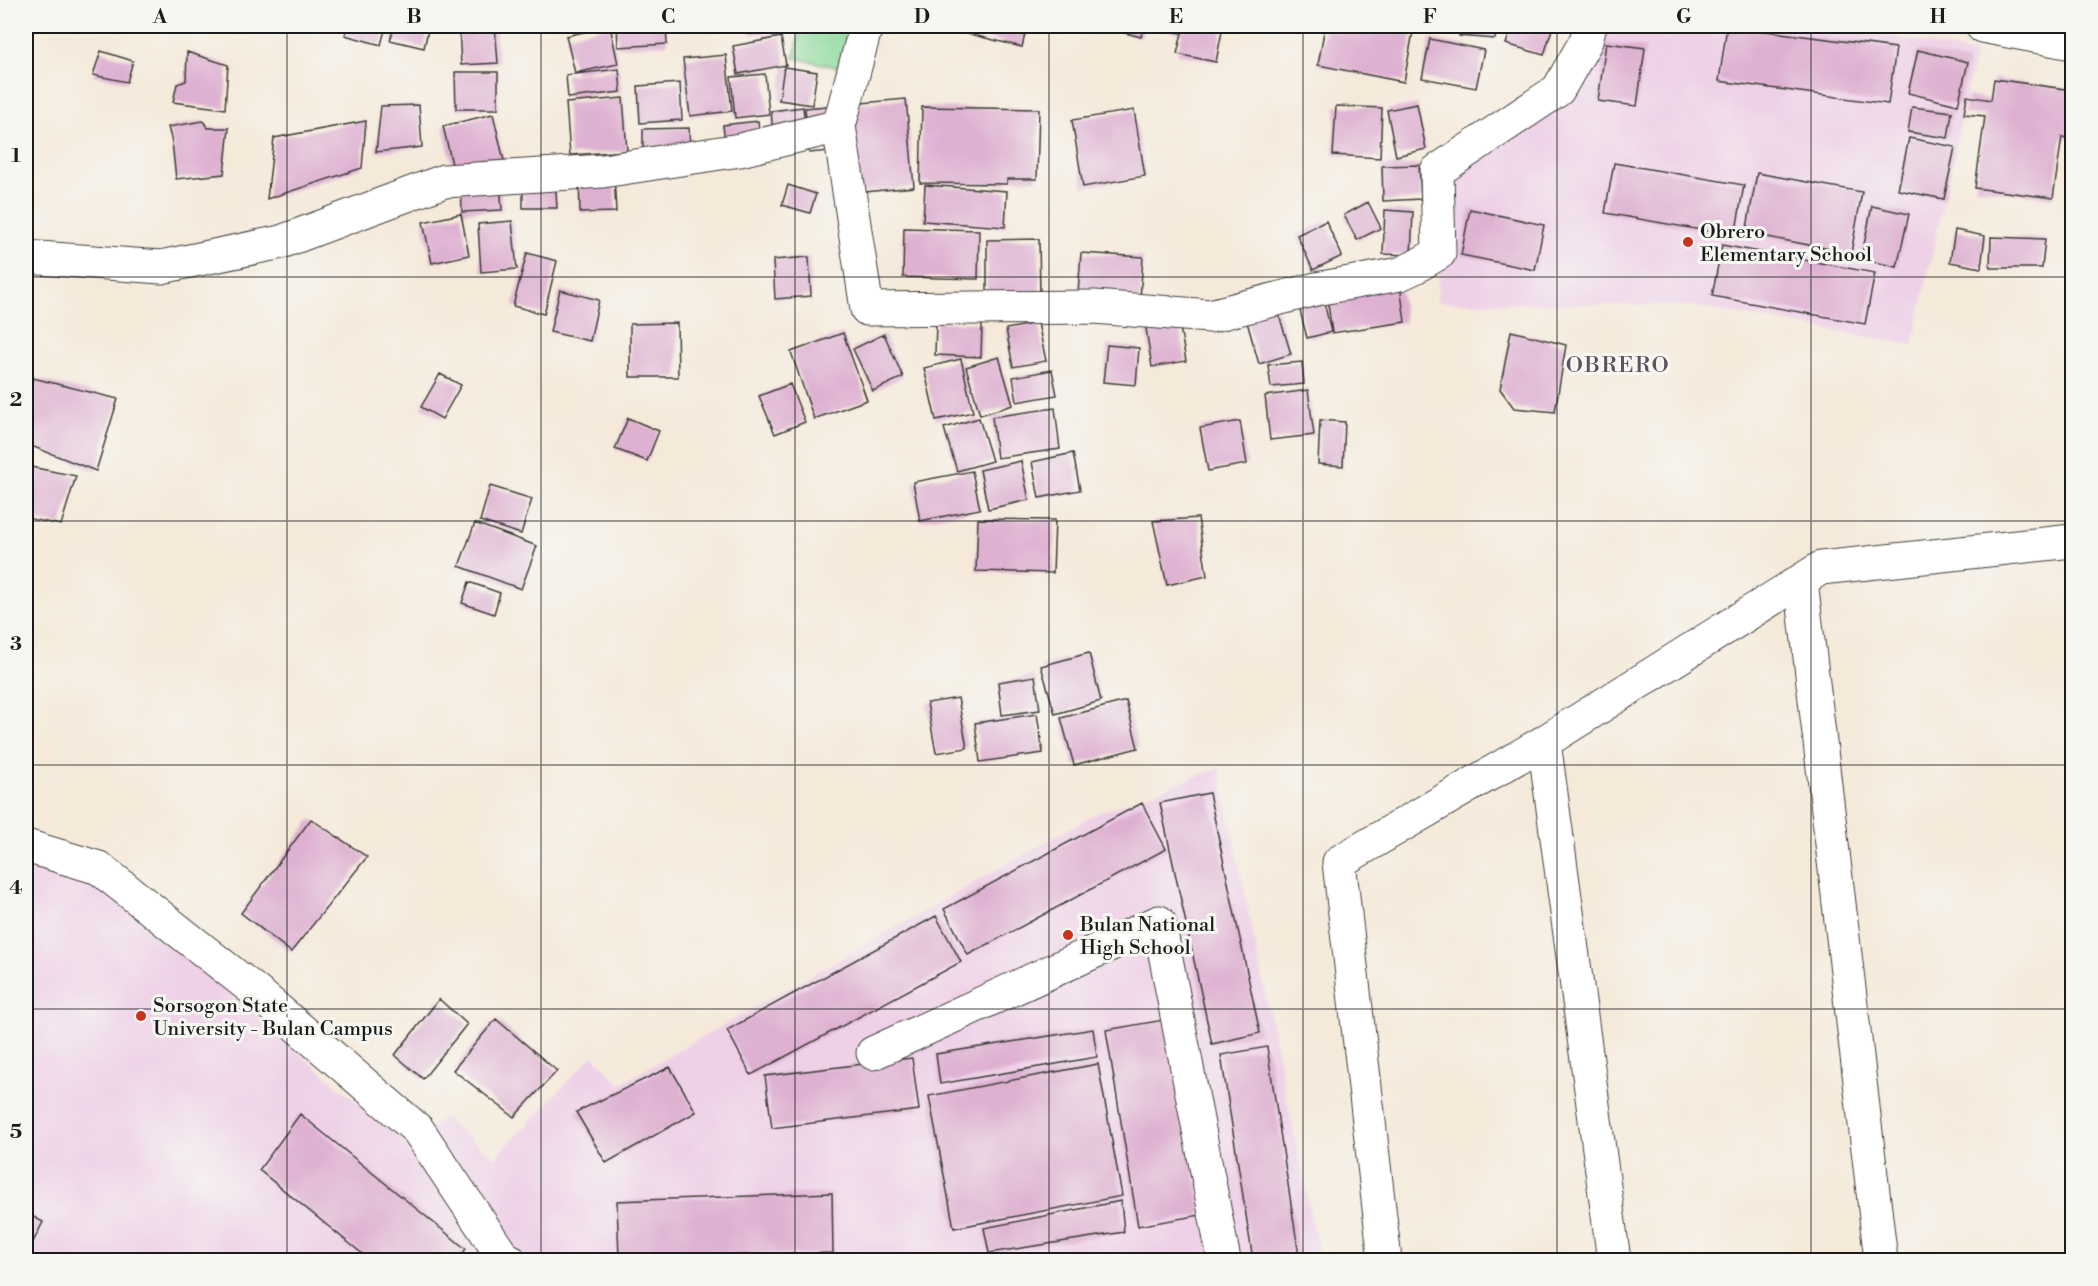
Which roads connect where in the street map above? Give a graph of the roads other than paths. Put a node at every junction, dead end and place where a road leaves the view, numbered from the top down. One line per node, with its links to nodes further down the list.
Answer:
1 (866, 26): 5 (street)
2 (1590, 26): 5 (street)
3 (1982, 26): 4 (street)
4 (2073, 44)
5 (839, 126): 6 (street)
6 (26, 257)
7 (2073, 541): 8 (street)
8 (1801, 581): 9 (street); 16 (street)
9 (1544, 742): 14 (street); 15 (street)
10 (26, 846): 12 (street)
11 (873, 1053): 13 (street)
12 (509, 1260)
13 (1224, 1260)
14 (1384, 1260)
15 (1614, 1260)
16 (1881, 1260)

